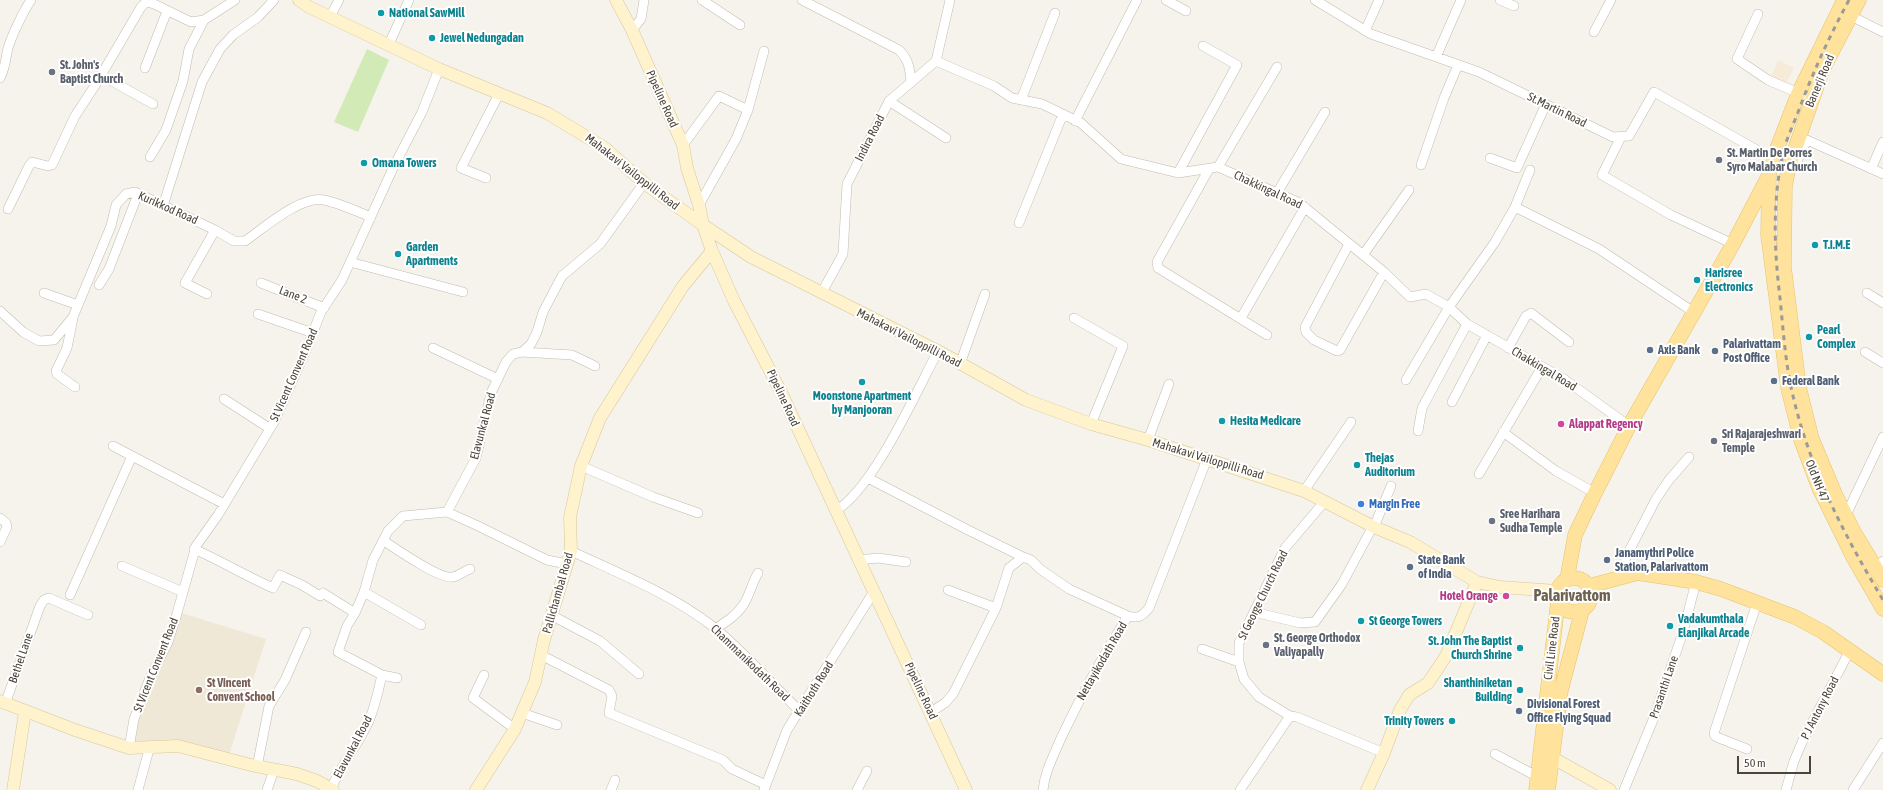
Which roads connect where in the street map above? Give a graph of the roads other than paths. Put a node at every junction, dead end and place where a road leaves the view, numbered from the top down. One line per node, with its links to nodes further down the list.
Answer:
1 (31, 0): 44 (street)
2 (235, 0): 28 (street)
3 (274, 0): 79 (street)
4 (299, 0): 27 (street, Mahakavi Vailoppilli Road)
5 (339, 0): 27 (street)
6 (409, 0): 34 (street)
7 (616, 0): 30 (street, Pipeline Road)
8 (644, 0): 30 (street)
9 (702, 0): 29 (street)
10 (802, 0): 45 (street)
11 (950, 0): 38 (street)
12 (1137, 0): 56 (street)
13 (1166, 0): 23 (street)
14 (1315, 0): 31 (street, St.Martin Road)
15 (1379, 0): 31 (street)
16 (1461, 0): 37 (street)
17 (1500, 0): 21 (street)
18 (1611, 0): 32 (street)
19 (1844, 0): 47 (main road, Banerji Road)
20 (1859, 0): 26 (main road, Banerji Road)
21 (1514, 6)
22 (168, 11): 28 (street); 41 (street); 43 (street)
23 (1186, 11)
24 (1055, 14): 49 (street)
25 (1758, 14): 47 (street)
26 (1851, 16): 33 (street); 48 (main road, Banerji Road)
27 (330, 17): 34 (street, Mahakavi Vailoppilli Road)
28 (204, 20): 61 (street)
29 (740, 25)
30 (632, 30): 60 (street, Pipeline Road)
31 (1365, 31): 37 (street, St.Martin Road)
32 (1594, 32)
33 (1883, 32)
34 (389, 44): 42 (street, Mahakavi Vailoppilli Road)
35 (1203, 46): 69 (street)
36 (764, 51): 53 (street)
37 (1436, 57): 39 (street, St.Martin Road)
38 (936, 61): 45 (street, Indira Road); 49 (street)
39 (1458, 65): 52 (street, St.Martin Road); 64 (street)
40 (1277, 67): 66 (street)
41 (144, 68)
42 (439, 69): 46 (street, Mahakavi Vailoppilli Road); 83 (street, St Vicent Convent Road)
43 (101, 75): 51 (street); 82 (street)
44 (0, 78)
45 (911, 83): 50 (street, Indira Road)
46 (499, 94): 72 (street); 73 (street, Mahakavi Vailoppilli Road)
47 (1798, 94): 48 (street); 63 (main road, Banerji Road)
48 (1812, 98): 65 (main road, Banerji Road)
49 (1021, 100): 55 (street)
50 (889, 101): 58 (street); 96 (street, Indira Road)
51 (153, 104)
52 (1546, 104): 57 (street, St.Martin Road); 62 (street)
53 (748, 110): 60 (street); 78 (street)
54 (1325, 112): 76 (street)
55 (1062, 114): 56 (street); 84 (street)
56 (1076, 121): 69 (street)
57 (1621, 137): 63 (street); 88 (street)
58 (946, 138)
59 (1883, 142): 67 (street)
60 (683, 145): 78 (street, Pipeline Road)
61 (150, 157)
62 (1490, 158)
63 (1773, 159): 70 (main road, Old NH 47)
64 (1421, 165)
65 (1789, 166): 74 (main road, Old NH 47)
66 (1213, 168): 69 (street); 76 (street, Chakkingal Road); 110 (street)
67 (1871, 169): 71 (street); 74 (street)
68 (1530, 170): 81 (street)
69 (1178, 173)
70 (1770, 174): 88 (main road, Old NH 47); 182 (main road, Old NH 47)
71 (1883, 174)
72 (486, 178)
73 (644, 183): 85 (street, Mahakavi Vailoppilli Road); 119 (street, Elavunkal Road)
74 (1785, 186): 154 (main road, Old NH 47)
75 (1409, 190): 90 (street)
76 (1277, 192): 80 (street, Chakkingal Road)
77 (138, 194): 79 (street, Kurikkod Road); 94 (street); 102 (street, Kurikkod Road)
78 (699, 205): 85 (street, Pipeline Road)
79 (163, 206): 86 (street, Kurikkod Road)
80 (1305, 207): 87 (street, Chakkingal Road); 110 (street)
81 (1515, 207): 103 (street); 106 (street)
82 (8, 209)
83 (371, 217): 86 (street, Kurikkod Road); 91 (street, St Vicent Convent Road)
84 (1019, 222)
85 (703, 225): 89 (street, Pipeline Road); 96 (street, Mahakavi Vailoppilli Road)
86 (215, 230): 99 (street)
87 (1349, 244): 90 (street, Chakkingal Road); 92 (street)
88 (1733, 244): 106 (main road, Old NH 47)
89 (712, 251): 143 (street, Pallichambal Road); 151 (street, Pipeline Road)
90 (1363, 255): 92 (street, Chakkingal Road)
91 (350, 262): 95 (street); 104 (street, St Vicent Convent Road)
92 (1384, 272): 103 (street, Chakkingal Road)
93 (261, 284): 104 (street, Lane 2)
94 (99, 285)
95 (463, 292)
96 (822, 292): 118 (street, Mahakavi Vailoppilli Road)
97 (44, 293): 102 (street)
98 (1867, 293): 101 (street)
99 (207, 294)
100 (985, 294): 122 (street)
101 (1883, 303)
102 (78, 305): 108 (street, Kurikkod Road)
103 (1449, 307): 111 (street, Chakkingal Road); 126 (street)
104 (324, 308): 112 (street, St Vicent Convent Road)
105 (0, 311): 108 (street, Kurikkod Road)
106 (1694, 313): 133 (main road, Old NH 47)
107 (258, 314): 112 (street)
108 (73, 317): 128 (street)
109 (1074, 318): 132 (street)
110 (1241, 318): 113 (street)
111 (1467, 324): 114 (street, Chakkingal Road); 135 (street)
112 (313, 333): 134 (street, St Vicent Convent Road)
113 (1267, 335)
114 (1487, 335): 117 (street, Chakkingal Road); 130 (street)
115 (1569, 342): 117 (street)
116 (433, 348): 125 (street)
117 (1508, 348): 124 (street, Chakkingal Road)
118 (938, 351): 122 (street, Mahakavi Vailoppilli Road); 145 (street)
119 (522, 352): 123 (street); 125 (street, Elavunkal Road)
120 (1865, 352): 121 (street)
121 (1883, 363)
122 (960, 364): 132 (street, Mahakavi Vailoppilli Road)
123 (595, 366)
124 (1542, 367): 133 (street, Chakkingal Road); 136 (street)
125 (498, 379): 152 (street, Elavunkal Road)
126 (1406, 380)
127 (1168, 384): 138 (street)
128 (75, 387)
129 (224, 399): 134 (street)
130 (1452, 402)
131 (1351, 422): 147 (street)
132 (1091, 424): 138 (street, Mahakavi Vailoppilli Road)
133 (1629, 426): 148 (main road, Old NH 47)
134 (269, 428): 150 (street, St Vicent Convent Road)
135 (1418, 431)
136 (1503, 432): 144 (street); 148 (street)
137 (1883, 437): 154 (street)
138 (1148, 440): 142 (street, Mahakavi Vailoppilli Road)
139 (112, 446): 140 (street)
140 (132, 456): 150 (street); 178 (street)
141 (1689, 457): 170 (street)
142 (1207, 459): 147 (street, Mahakavi Vailoppilli Road); 188 (street, Nettayikodath Road)
143 (581, 466): 153 (street); 160 (street, Pallichambal Road)
144 (1478, 474)
145 (868, 478): 151 (street); 161 (street)
146 (1391, 486): 156 (street)
147 (1304, 490): 149 (street, Mahakavi Vailoppilli Road)
148 (1595, 493): 169 (main road, Old NH 47)
149 (1325, 501): 156 (street, Mahakavi Vailoppilli Road); 184 (street, St George Church Road)
150 (224, 504): 159 (street, St Vicent Convent Road)
151 (835, 511): 162 (street, Pipeline Road)
152 (447, 512): 157 (street); 164 (street)
153 (698, 513)
154 (1846, 515): 167 (main road, Old NH 47)
155 (0, 518): 158 (street)
156 (1374, 527): 171 (street, Mahakavi Vailoppilli Road); 184 (street)
157 (384, 541): 166 (street); 176 (street)
158 (0, 542)
159 (194, 549): 175 (street, St Vicent Convent Road); 185 (street)
160 (571, 551): 164 (street, Pallichambal Road); 190 (street, Chammanikodath Road)
161 (1023, 557): 181 (street); 188 (street)
162 (858, 560): 163 (street); 177 (street, Pipeline Road)
163 (906, 562)
164 (567, 564): 187 (street, Pallichambal Road)
165 (122, 566): 175 (street)
166 (470, 569)
167 (1881, 570)
168 (758, 573): 190 (street)
169 (1567, 579): 173 (main road); 179 (main road)
170 (1615, 580): 172 (main road); 173 (main road)
171 (1477, 582): 179 (street, Mahakavi Vailoppilli Road); 213 (street)
172 (1696, 582): 180 (main road); 235 (street, Prasanthi Lane)
173 (1589, 586): 183 (main road)
174 (948, 590): 181 (street)
175 (183, 592): 211 (street, St Vicent Convent Road)
176 (364, 592): 185 (street); 189 (street)
177 (873, 593): 203 (street, Kaithoth Road); 204 (street, Pipeline Road)
178 (70, 595)
179 (1557, 596): 183 (main road); 220 (main road, Civil Line Road)
180 (1756, 603): 193 (main road); 212 (street)
181 (996, 608): 204 (street)
182 (1883, 609)
183 (1582, 610): 215 (main road, Civil Line Road)
184 (1254, 612): 195 (street, St George Church Road)
185 (355, 613): 198 (street)
186 (88, 615): 201 (street, Bethel Lane)
187 (551, 615): 194 (street, Pallichambal Road); 196 (street)
188 (1128, 616): 230 (street, Nettayikodath Road)
189 (421, 625)
190 (715, 629): 203 (street, Chammanikodath Road)
191 (306, 632): 216 (street)
192 (1202, 649): 195 (street)
193 (1850, 650): 197 (main road); 236 (street, P J Antony Road)
194 (541, 655): 205 (street, Pallichambal Road); 221 (street)
195 (1239, 662): 206 (street, St George Church Road)
196 (639, 674)
197 (1883, 674)
198 (382, 675): 200 (street); 222 (street, Elavunkal Road)
199 (484, 675): 208 (street)
200 (397, 678)
201 (3, 703): 202 (street)
202 (25, 712): 211 (street); 223 (street)
203 (800, 712): 221 (street, Kaithoth Road)
204 (931, 712): 229 (street, Pipeline Road)
205 (522, 713): 207 (street); 208 (street, Pallichambal Road)
206 (1290, 716): 213 (street, St George Church Road); 231 (street)
207 (558, 725)
208 (515, 728): 226 (street, Pallichambal Road)
209 (1883, 743): 237 (street)
210 (150, 746): 211 (street); 216 (street); 224 (street)
211 (129, 748)
212 (1747, 749)
213 (1384, 753): 232 (street)
214 (1495, 754): 220 (street)
215 (1553, 758): 233 (main road, Civil Line Road); 234 (street)
216 (257, 766): 217 (street)
217 (274, 770): 222 (street); 225 (street)
218 (867, 771): 228 (street)
219 (615, 780): 227 (street)
220 (1537, 784)
221 (765, 788)
222 (332, 789)
223 (13, 790)
224 (138, 790)
225 (267, 790)
226 (476, 790)
227 (611, 790)
228 (857, 790)
229 (966, 790)
230 (1043, 790)
231 (1240, 790)
232 (1367, 790)
233 (1548, 790)
234 (1610, 790)
235 (1624, 790)
236 (1786, 790)
237 (1853, 790)

